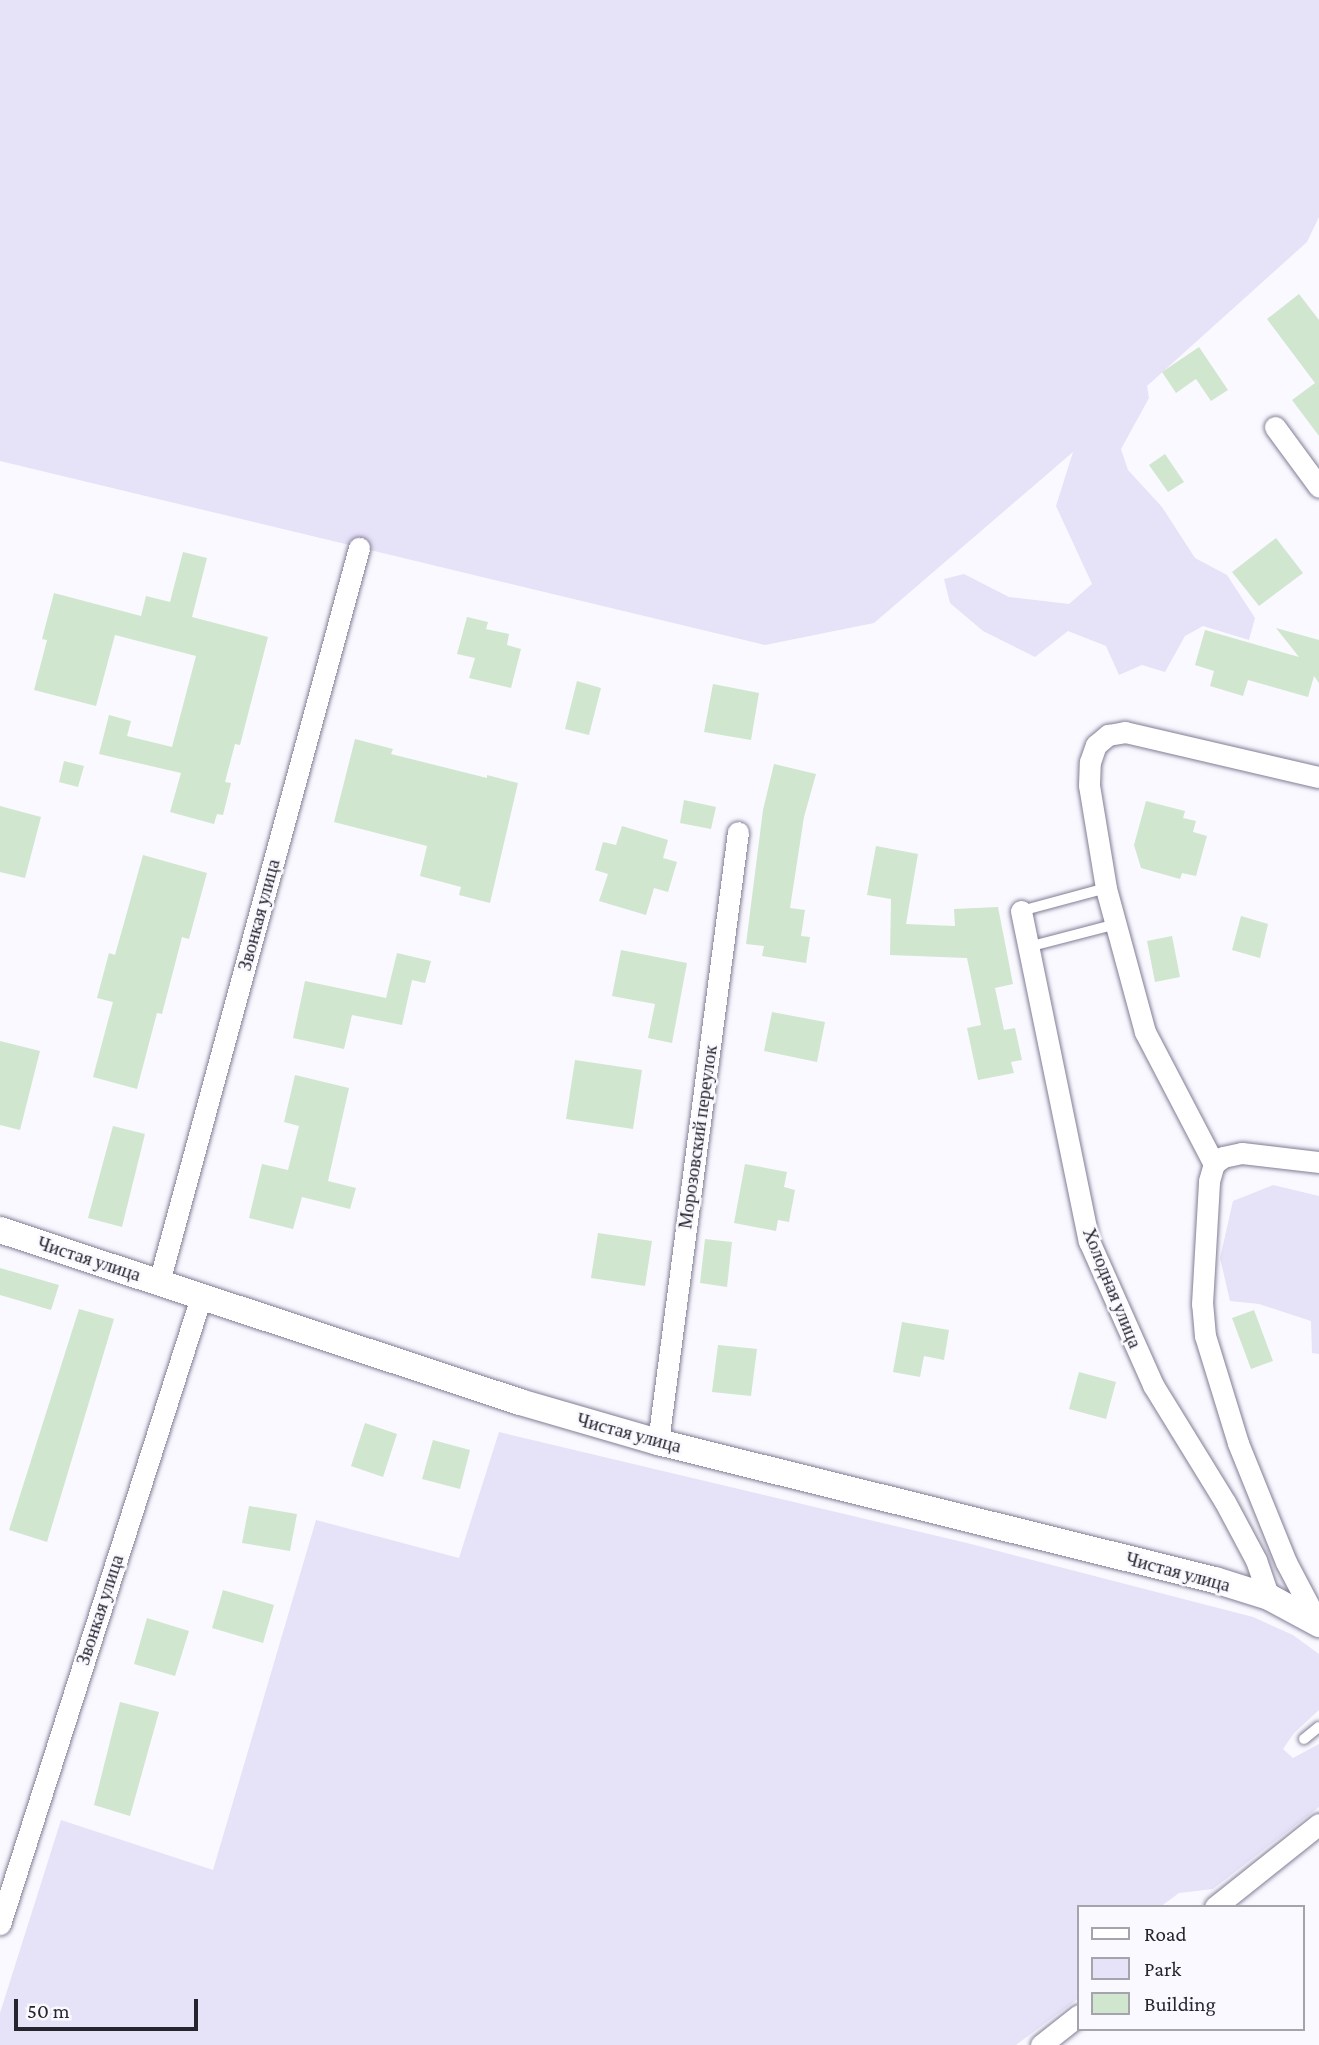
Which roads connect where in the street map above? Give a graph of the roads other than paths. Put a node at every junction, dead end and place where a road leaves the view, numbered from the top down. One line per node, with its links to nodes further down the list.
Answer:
1 (1275, 427): 2 (street)
2 (1319, 487)
3 (359, 548): 13 (street, Звонкая улица)
4 (1319, 776): 6 (street)
5 (738, 832): 15 (street, Морозовский переулок)
6 (1106, 888): 7 (lane); 8 (street)
7 (1021, 911): 9 (street, Холодная улица)
8 (1116, 924): 9 (lane); 11 (street)
9 (1028, 947): 16 (street, Холодная улица)
10 (1319, 1162): 11 (street)
11 (1214, 1164): 17 (street)
12 (0, 1230): 13 (street, Чистая улица)
13 (159, 1282): 14 (street, Чистая улица)
14 (201, 1297): 15 (street, Чистая улица); 22 (street, Звонкая улица)
15 (658, 1442): 16 (street, Чистая улица)
16 (1269, 1597): 17 (street, Чистая улица)
17 (1318, 1624)
18 (1319, 1727): 19 (lane)
19 (1304, 1739)
20 (1319, 1824): 21 (street)
21 (1218, 1905)
22 (0, 1924)
23 (1078, 2016): 24 (street)
24 (1041, 2045)

